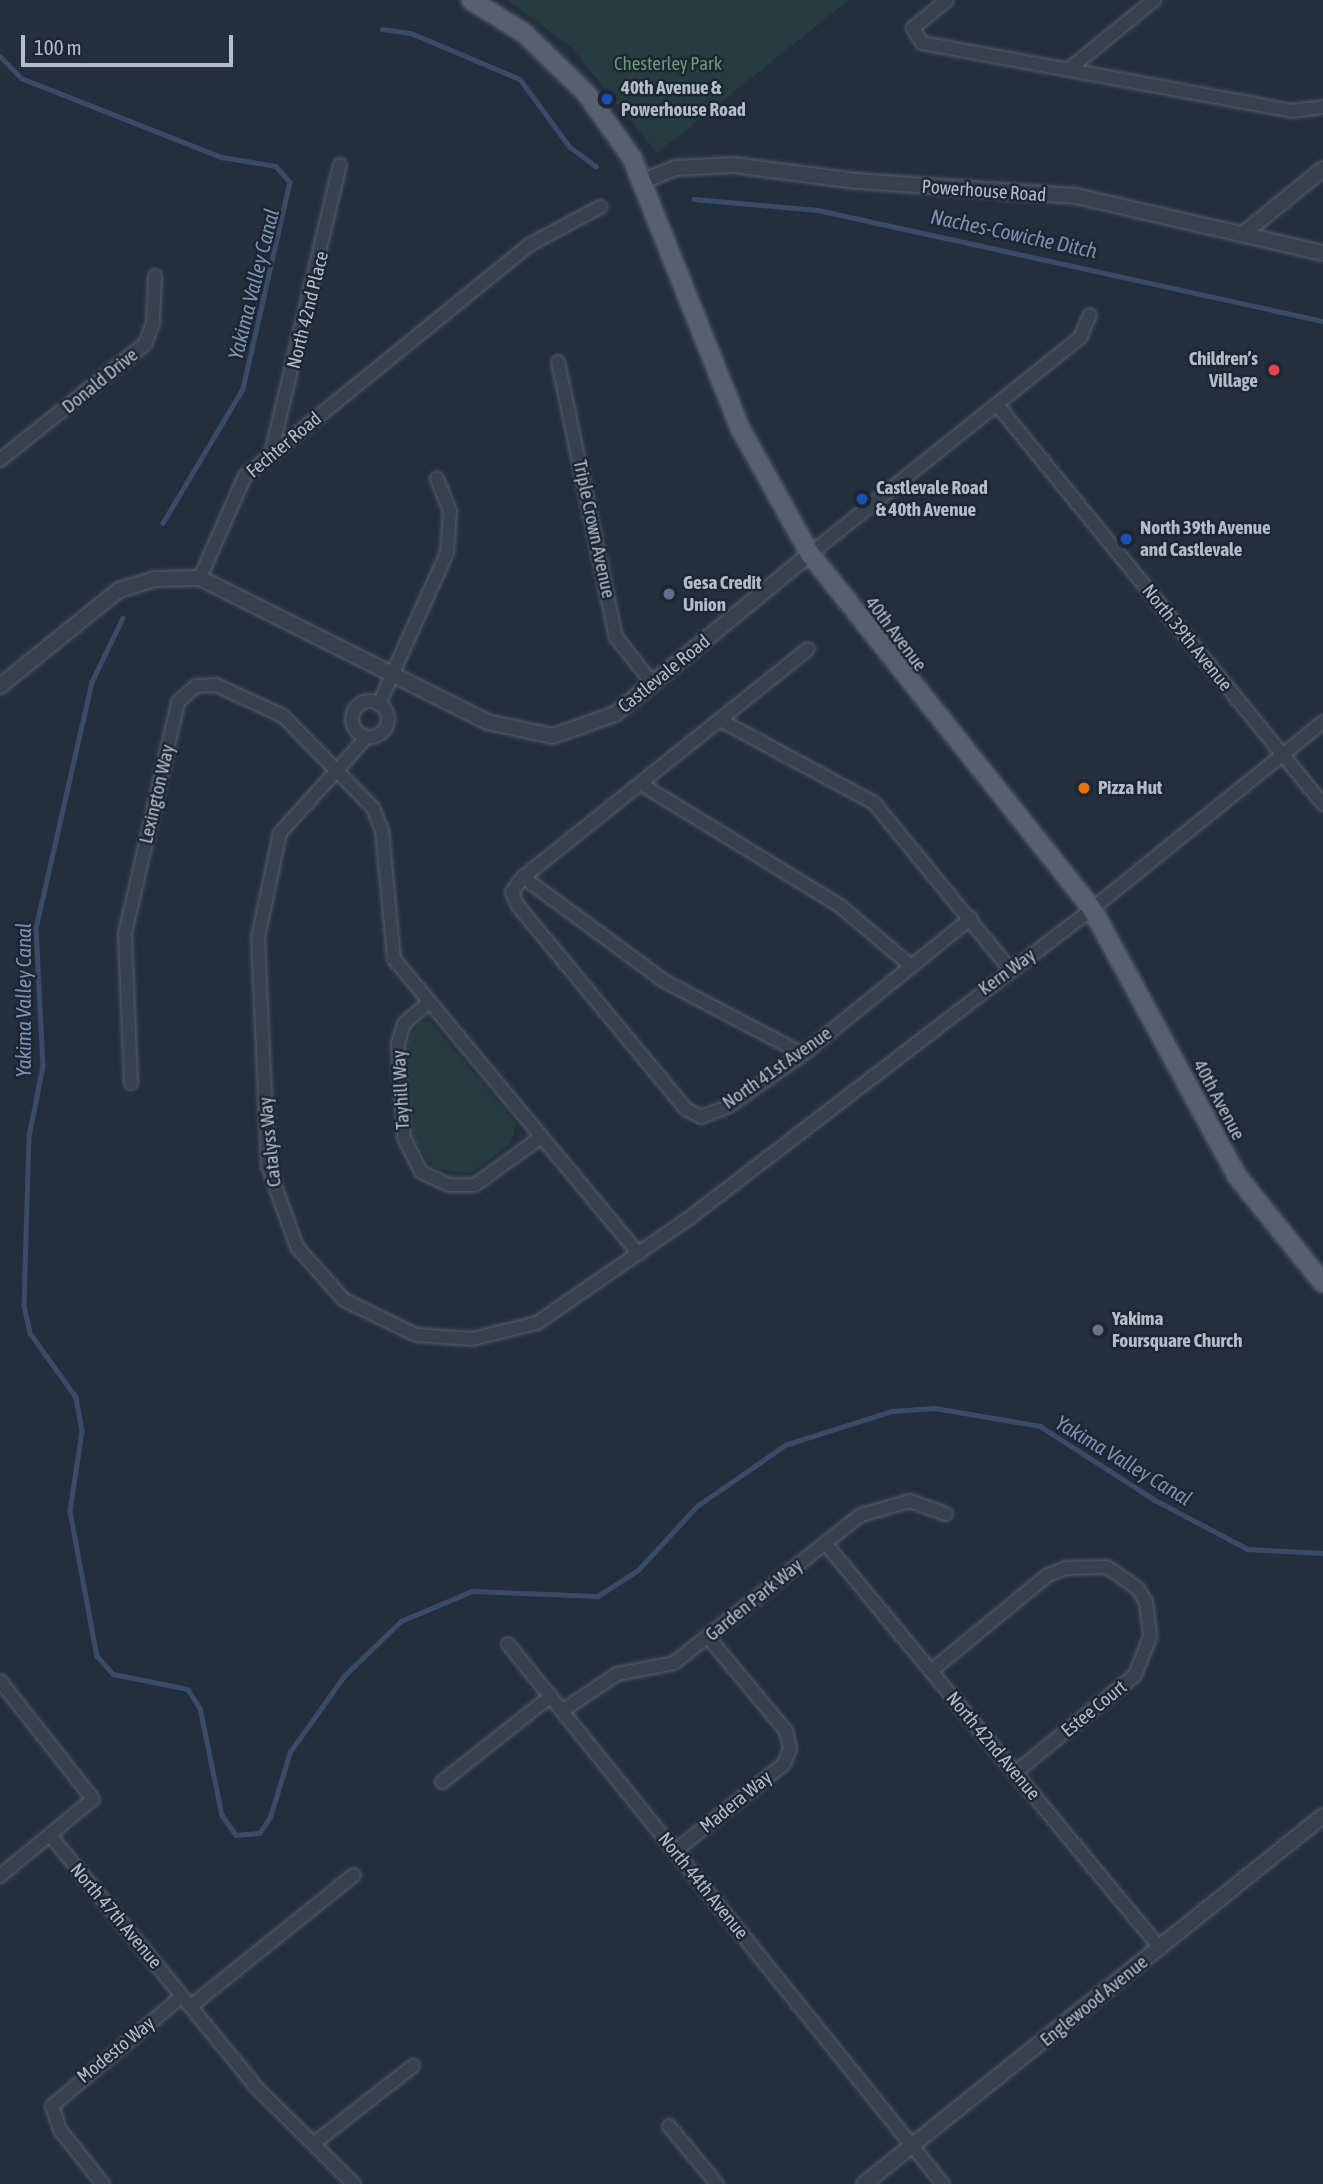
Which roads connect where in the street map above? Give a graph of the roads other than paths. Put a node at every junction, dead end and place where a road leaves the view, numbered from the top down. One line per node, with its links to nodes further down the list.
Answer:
1 (471, 0): 8 (main road, 40th Avenue)
2 (947, 0): 4 (street)
3 (1154, 0): 4 (street)
4 (1068, 70): 5 (street)
5 (1323, 107)
6 (340, 165): 16 (street, North 42nd Place)
7 (1323, 169): 10 (street)
8 (643, 181): 10 (street, Powerhouse Road); 19 (main road, 40th Avenue)
9 (600, 207): 16 (street, Fechter Road)
10 (1243, 234): 11 (street, Powerhouse Road)
11 (1323, 253)
12 (155, 276): 17 (street, Donald Drive)
13 (1090, 314): 15 (street, Castlevale Road)
14 (558, 362): 23 (street, Triple Crown Avenue)
15 (998, 406): 19 (street, Castlevale Road); 29 (street, North 39th Avenue)
16 (271, 454): 20 (street, Fechter Road)
17 (0, 460)
18 (437, 479): 22 (street, Catalyss Way)
19 (810, 554): 23 (street, Castlevale Road); 34 (main road, 40th Avenue)
20 (200, 578): 22 (street, Castlevale Road); 24 (street)
21 (808, 649): 26 (street)
22 (391, 669): 23 (street, Castlevale Road); 25 (street, Catalyss Way)
23 (653, 684)
24 (0, 686)
25 (379, 704): 28 (street, Catalyss Way); 28 (street)
26 (720, 720): 31 (street); 35 (street)
27 (1323, 722): 29 (street, Kern Way)
28 (367, 737): 30 (street, Catalyss Way)
29 (1282, 754): 32 (street, North 39th Avenue); 34 (street, Kern Way)
30 (336, 776): 38 (street); 40 (street, Lexington Way); 43 (street, Catalyss Way)
31 (641, 784): 33 (street); 36 (street)
32 (1323, 804)
33 (523, 877): 39 (street); 39 (street, North 41st Avenue)
34 (1092, 909): 37 (street, Kern Way); 44 (main road, 40th Avenue)
35 (971, 918): 36 (street, North 41st Avenue); 37 (street)
36 (911, 966): 39 (street, North 41st Avenue)
37 (1009, 968): 42 (street, Kern Way)
38 (429, 1002): 41 (street); 41 (street, Tayhill Way)
39 (803, 1054)
40 (131, 1083)
41 (541, 1137): 43 (street)
42 (688, 1219): 43 (street, Catalyss Way)
43 (639, 1254)
44 (1323, 1283)
45 (946, 1514): 46 (street, Garden Park Way)
46 (825, 1543): 47 (street, Garden Park Way); 49 (street, North 42nd Avenue)
47 (708, 1637): 52 (street, Garden Park Way); 57 (street, Madera Way)
48 (508, 1644): 51 (street, North 44th Avenue)
49 (931, 1671): 53 (street, North 42nd Avenue); 53 (street, Estee Court)
50 (0, 1681): 56 (street)
51 (551, 1696): 52 (street, North 44th Avenue); 54 (street)
52 (562, 1711): 57 (street, North 44th Avenue)
53 (1015, 1773): 60 (street, North 42nd Avenue)
54 (442, 1782)
55 (1323, 1816): 60 (street, Englewood Avenue)
56 (50, 1835): 59 (street); 61 (street, North 47th Avenue)
57 (675, 1851): 65 (street, North 44th Avenue)
58 (354, 1875): 61 (street, Modesto Way)
59 (0, 1876)
60 (1160, 1948): 65 (street, Englewood Avenue)
61 (187, 2001): 64 (street, North 47th Avenue); 66 (street, Modesto Way)
62 (413, 2066): 64 (street)
63 (668, 2126): 68 (street)
64 (317, 2141): 67 (street, North 47th Avenue)
65 (912, 2146): 69 (street, Englewood Avenue); 70 (street, North 44th Avenue)
66 (103, 2184)
67 (354, 2184)
68 (717, 2184)
69 (864, 2184)
70 (943, 2184)

